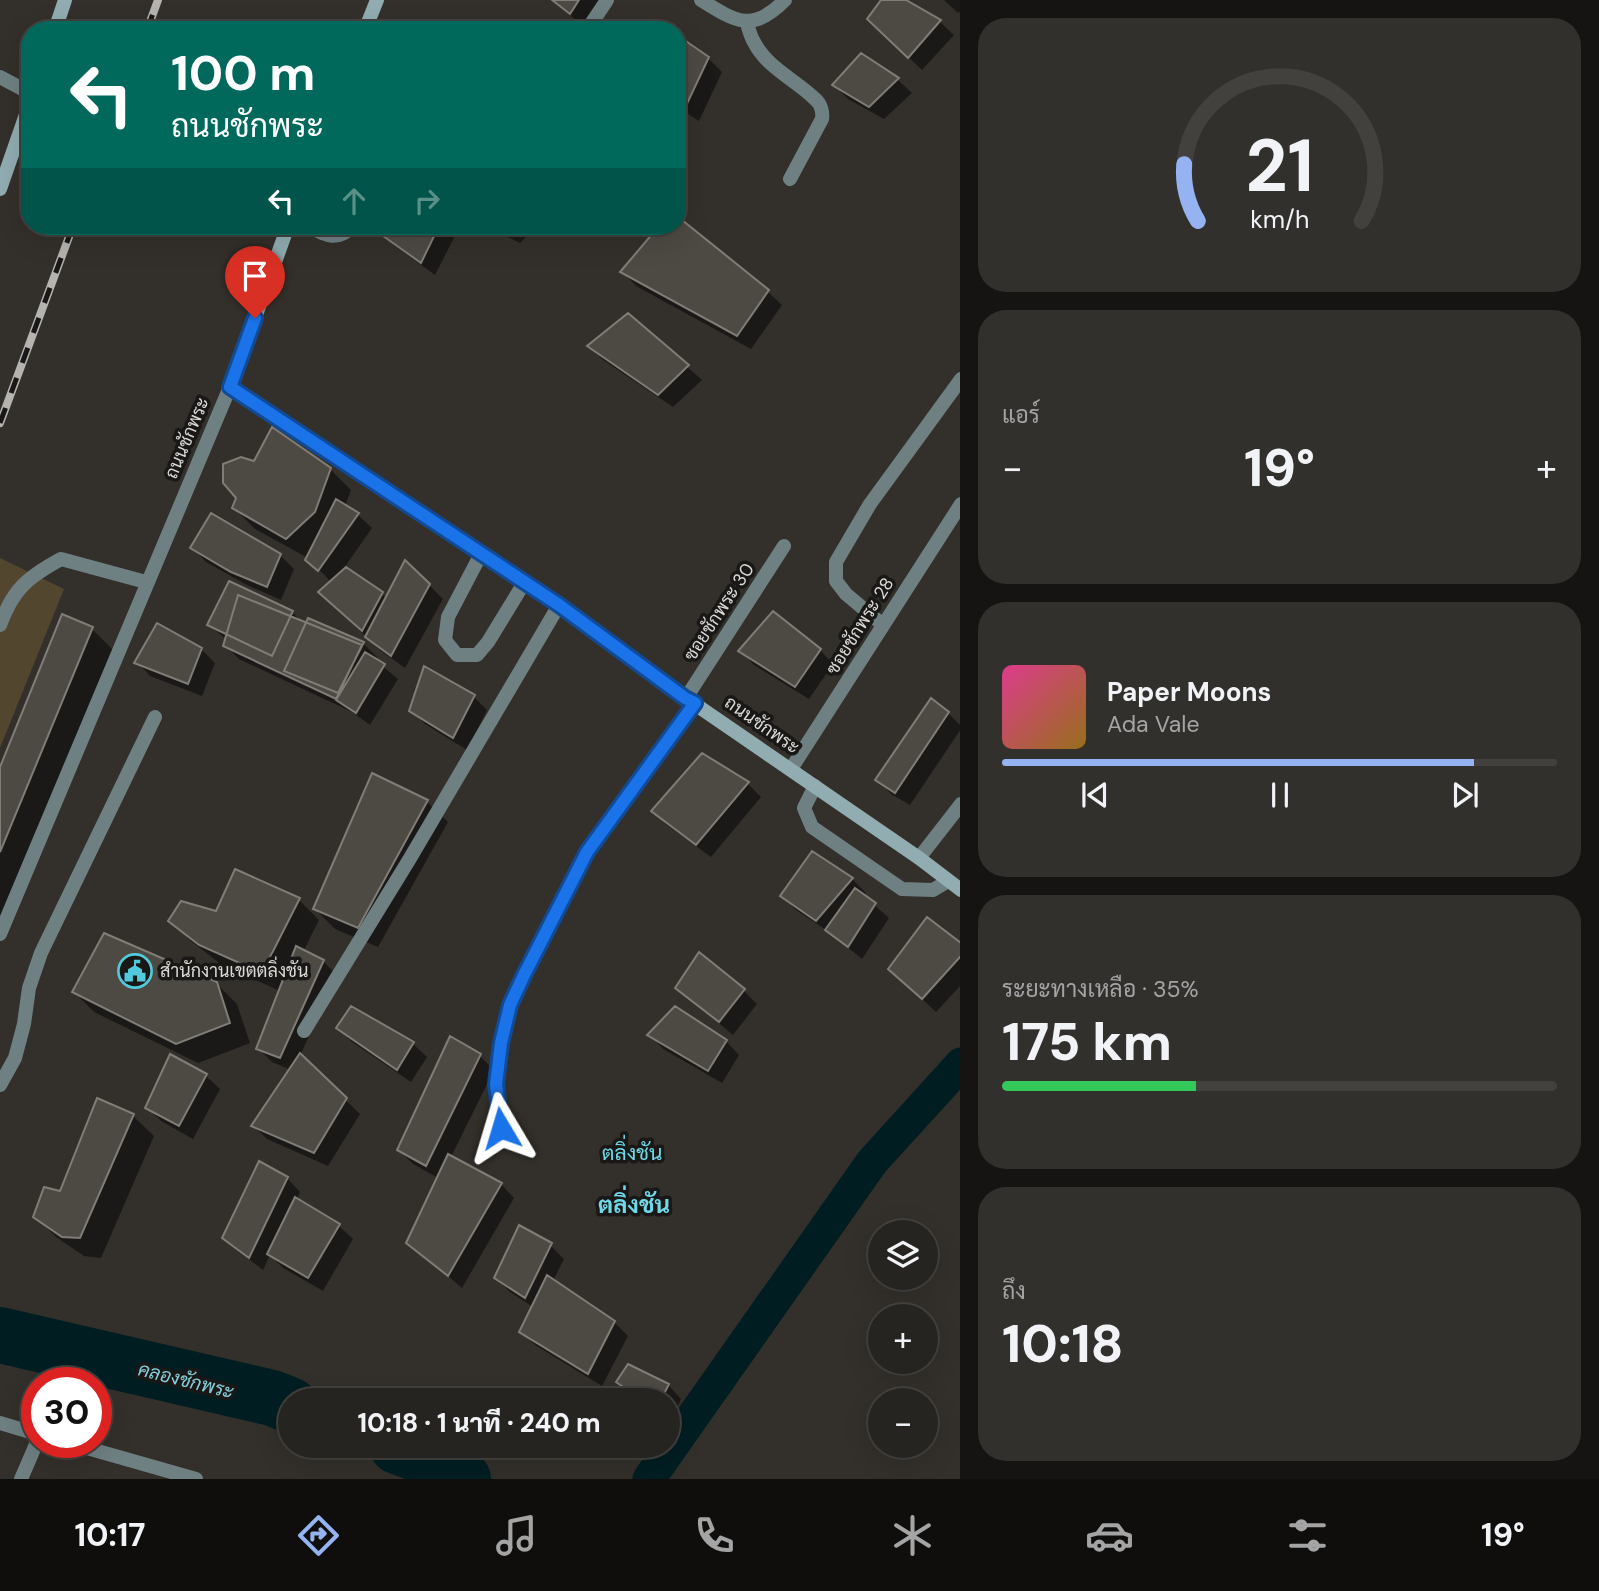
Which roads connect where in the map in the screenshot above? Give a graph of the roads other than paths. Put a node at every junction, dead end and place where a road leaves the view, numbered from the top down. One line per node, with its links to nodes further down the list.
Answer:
1 (65, 0): 6 (street)
2 (377, 0): 7 (street)
3 (607, 0): 8 (street)
4 (701, 0): 9 (street)
5 (785, 0): 9 (street)
6 (58, 21)
7 (369, 21)
8 (593, 21)
9 (747, 21): 13 (street)
10 (0, 78): 11 (street)
11 (21, 88)
12 (21, 129): 14 (street)
13 (790, 179)
14 (0, 189)
15 (285, 235): 17 (street)
16 (960, 379): 25 (street)
17 (230, 387): 20 (street, ถนนชักพระ); 21 (street, ถนนชักพระ)
18 (960, 504): 25 (street, ซอยชักพระ 28)
19 (784, 546): 26 (street, ซอยชักพระ 30)
20 (481, 554): 22 (street, ถนนชักพระ); 22 (street)
21 (146, 582): 24 (street); 34 (street, ถนนชักพระ)
22 (524, 583): 23 (street, ถนนชักพระ)
23 (559, 605): 26 (street, ถนนชักพระ); 35 (street)
24 (0, 625)
25 (883, 625): 28 (street, ซอยชักพระ 28)
26 (690, 701): 28 (street, ถนนชักพระ); 37 (street, ซอยชักพระ 30)
27 (155, 717): 36 (street)
28 (792, 769): 29 (street, ถนนชักพระ)
29 (815, 786): 31 (street, ถนนชักพระ); 32 (street)
30 (960, 804): 31 (street)
31 (919, 858): 32 (street, ถนนชักพระ)
32 (948, 881): 33 (street, ถนนชักพระ)
33 (960, 890)
34 (0, 934)
35 (304, 1031)
36 (0, 1085)
37 (501, 1128)
38 (0, 1423): 39 (street)
39 (21, 1429)
40 (112, 1455): 43 (street)
41 (30, 1458): 42 (street)
42 (21, 1479)
43 (196, 1479)

